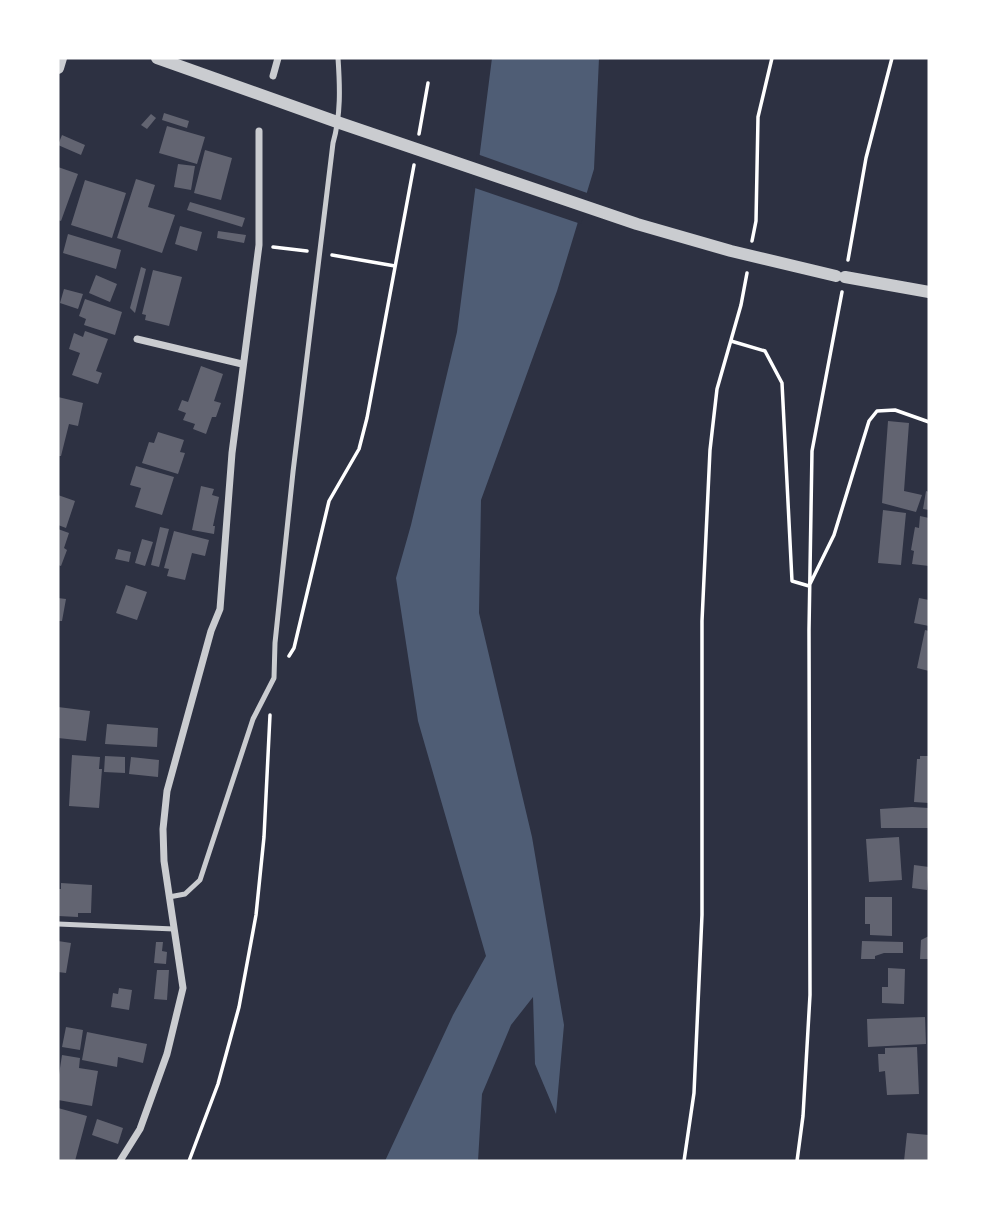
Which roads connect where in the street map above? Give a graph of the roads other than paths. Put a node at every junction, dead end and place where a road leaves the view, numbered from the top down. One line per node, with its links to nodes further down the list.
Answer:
1 (61, 58): 5 (street)
2 (157, 58): 7 (street)
3 (278, 58): 6 (street)
4 (338, 58): 7 (lane)
5 (58, 68)
6 (273, 76)
7 (341, 123): 9 (street); 12 (lane)
8 (259, 131): 11 (street)
9 (929, 292)
10 (137, 339): 11 (street)
11 (242, 365): 12 (street)
12 (169, 897): 14 (street)
13 (58, 924): 14 (lane)
14 (174, 929): 15 (street)
15 (120, 1161)

